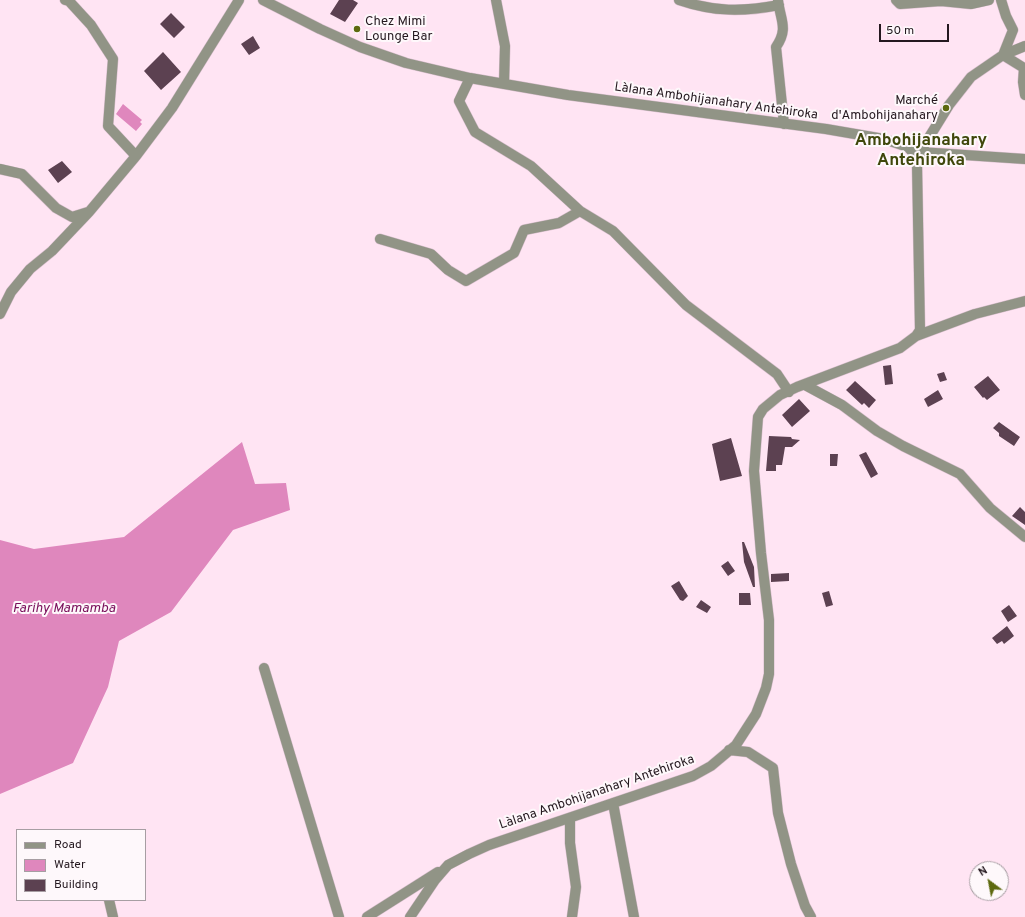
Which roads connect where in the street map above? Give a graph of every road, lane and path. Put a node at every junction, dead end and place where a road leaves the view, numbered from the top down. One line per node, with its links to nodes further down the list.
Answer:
1 (65, 0): 17 (street)
2 (239, 0): 17 (street)
3 (264, 0): 12 (street, Làlana Ambohijanahary Antehiroka)
4 (496, 0): 13 (street)
5 (679, 0): 9 (street)
6 (896, 0): 7 (street)
7 (989, 0)
8 (1001, 0): 11 (street)
9 (779, 3): 15 (street)
10 (1025, 46): 11 (street)
11 (1003, 55): 14 (street); 16 (street)
12 (470, 78): 13 (street, Làlana Ambohijanahary Antehiroka); 21 (street)
13 (504, 84): 15 (street, Làlana Ambohijanahary Antehiroka)
14 (1025, 95)
15 (784, 124): 19 (street, Làlana Ambohijanahary Antehiroka)
16 (920, 152): 18 (street); 19 (street)
17 (136, 156): 22 (street)
18 (1025, 159)
19 (917, 164): 26 (street, Làlana Ambohijanahary Antehiroka)
20 (0, 169): 22 (street)
21 (580, 211): 23 (street); 28 (street)
22 (89, 212): 25 (street)
23 (380, 239)
24 (1025, 301): 26 (street)
25 (0, 314)
26 (916, 336): 27 (street, Làlana Ambohijanahary Antehiroka)
27 (805, 384): 28 (street, Làlana Ambohijanahary Antehiroka); 29 (street)
28 (789, 392): 31 (street, Làlana Ambohijanahary Antehiroka)
29 (1025, 537)
30 (264, 668): 37 (street)
31 (729, 750): 32 (street, Làlana Ambohijanahary Antehiroka); 42 (street)
32 (613, 803): 33 (street, Làlana Ambohijanahary Antehiroka); 41 (street)
33 (570, 818): 34 (street, Làlana Ambohijanahary Antehiroka); 40 (street)
34 (448, 865): 38 (street); 39 (street, Làlana Ambohijanahary Antehiroka)
35 (109, 901): 36 (street)
36 (113, 917)
37 (339, 917)
38 (367, 917)
39 (410, 917)
40 (572, 917)
41 (634, 917)
42 (811, 917)

